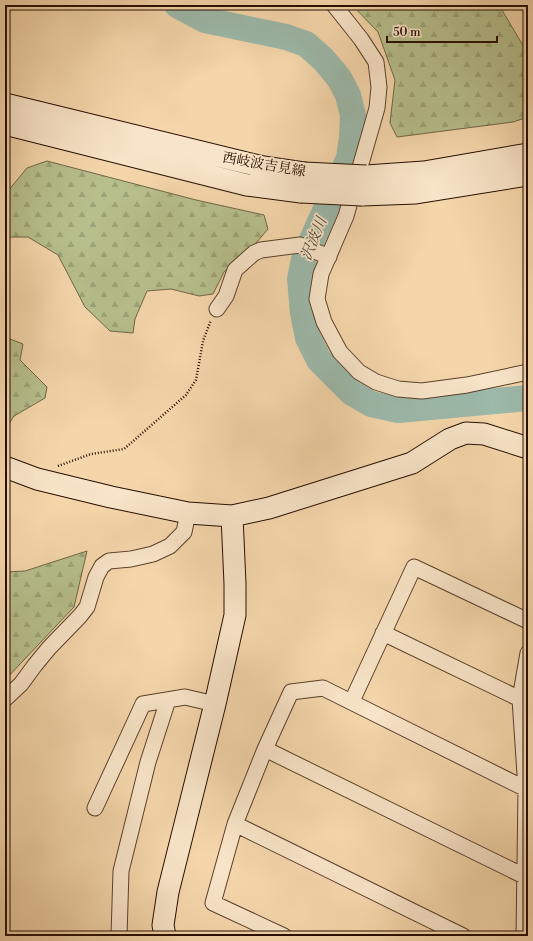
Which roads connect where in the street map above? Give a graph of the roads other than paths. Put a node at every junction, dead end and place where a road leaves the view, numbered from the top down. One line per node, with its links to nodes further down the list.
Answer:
1 (334, 5): 8 (street)
2 (5, 104): 6 (main road, 西岐波吉見線)
3 (5, 124): 6 (main road, 西岐波吉見線)
4 (528, 154): 7 (main road, 西岐波吉見線)
5 (528, 175): 7 (main road, 西岐波吉見線)
6 (302, 183): 7 (main road, 西岐波吉見線, bridge)
7 (364, 186)
8 (325, 256): 9 (street); 10 (street)
9 (217, 309)
10 (528, 372)
11 (528, 448): 14 (main road)
12 (5, 467): 13 (main road)
13 (188, 513): 14 (main road); 18 (street)
14 (232, 516): 22 (main road)
15 (528, 621): 16 (street)
16 (383, 633): 19 (street); 21 (street)
17 (528, 653): 19 (street)
18 (5, 699)
19 (520, 699): 24 (street)
20 (168, 700): 22 (street); 25 (street); 30 (street)
21 (352, 702): 23 (street); 24 (street)
22 (215, 704): 31 (main road)
23 (265, 749): 26 (street); 27 (street)
24 (526, 789): 27 (street)
25 (95, 808)
26 (235, 824): 28 (street); 29 (street)
27 (526, 877): 33 (street)
28 (445, 932): 32 (street)
29 (278, 935)
30 (119, 936)
31 (165, 936)
32 (463, 936)
33 (524, 936)

